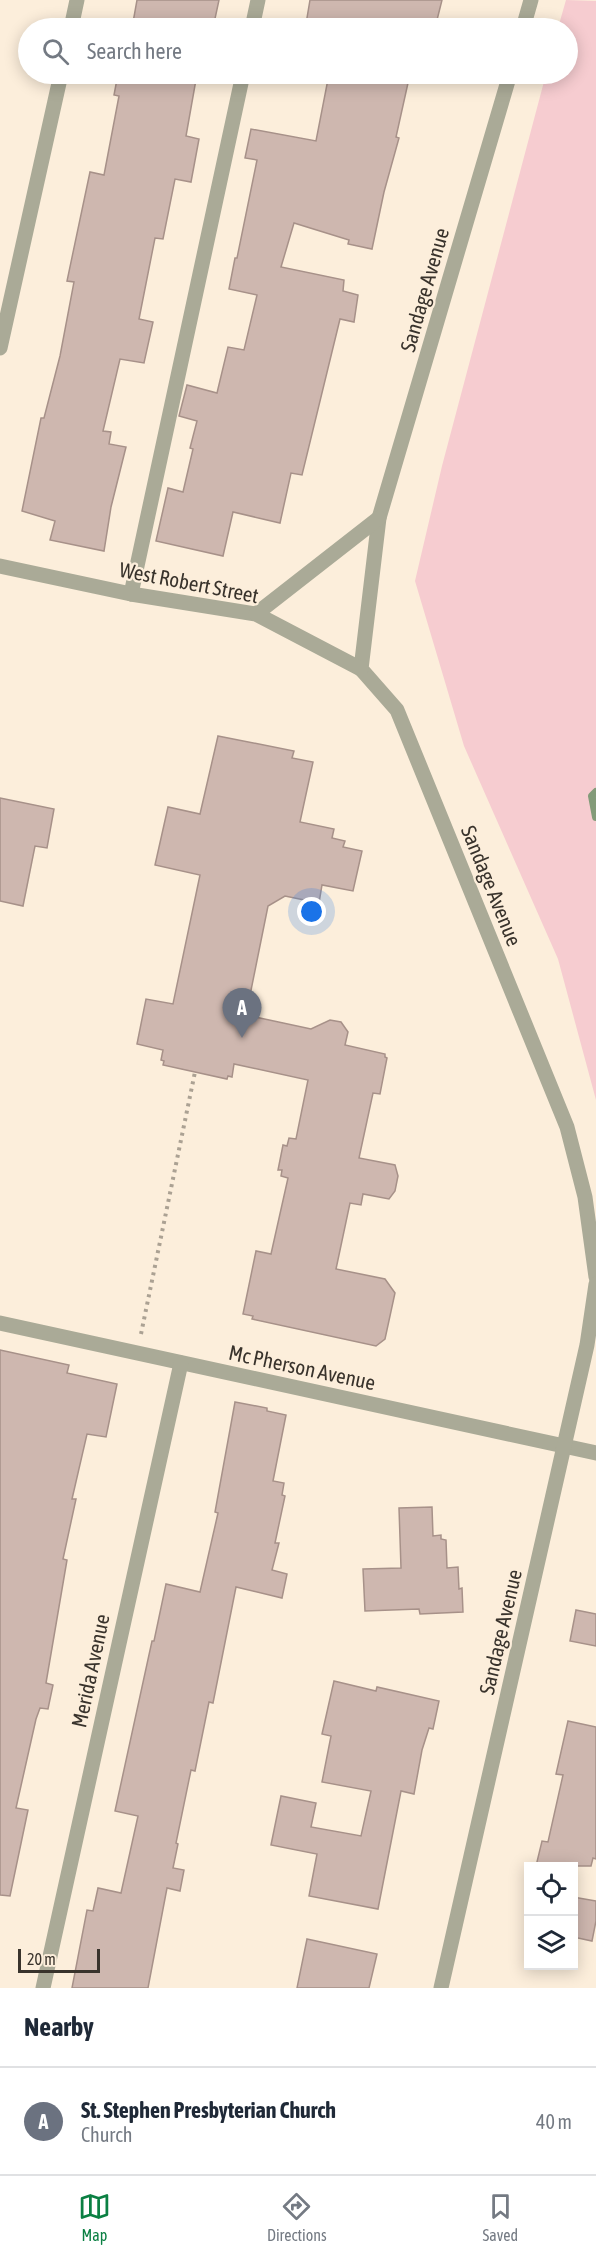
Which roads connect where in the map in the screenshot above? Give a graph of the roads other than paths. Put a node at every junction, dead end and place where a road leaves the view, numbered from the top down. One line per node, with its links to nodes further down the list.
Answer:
1 (77, 0): 4 (street)
2 (258, 0): 5 (street)
3 (531, 0): 6 (street)
4 (73, 18)
5 (254, 18)
6 (526, 18)
7 (59, 84): 10 (street)
8 (241, 84): 13 (street)
9 (507, 84): 11 (street, Sandage Avenue)
10 (0, 348)
11 (380, 518): 14 (street); 15 (street, Sandage Avenue)
12 (0, 566): 13 (street, West Robert Street)
13 (131, 594): 14 (street, West Robert Street)
14 (256, 614): 15 (street, West Robert Street)
15 (361, 669): 16 (street, Sandage Avenue)
16 (596, 1271)
17 (596, 1284): 20 (street, Sandage Avenue)
18 (0, 1323): 19 (street, Mc Pherson Avenue)
19 (181, 1363): 20 (street, Mc Pherson Avenue); 22 (street, Merida Avenue)
20 (565, 1446): 21 (street, Mc Pherson Avenue); 23 (street, Sandage Avenue)
21 (596, 1453)
22 (43, 1988)
23 (441, 1988)

